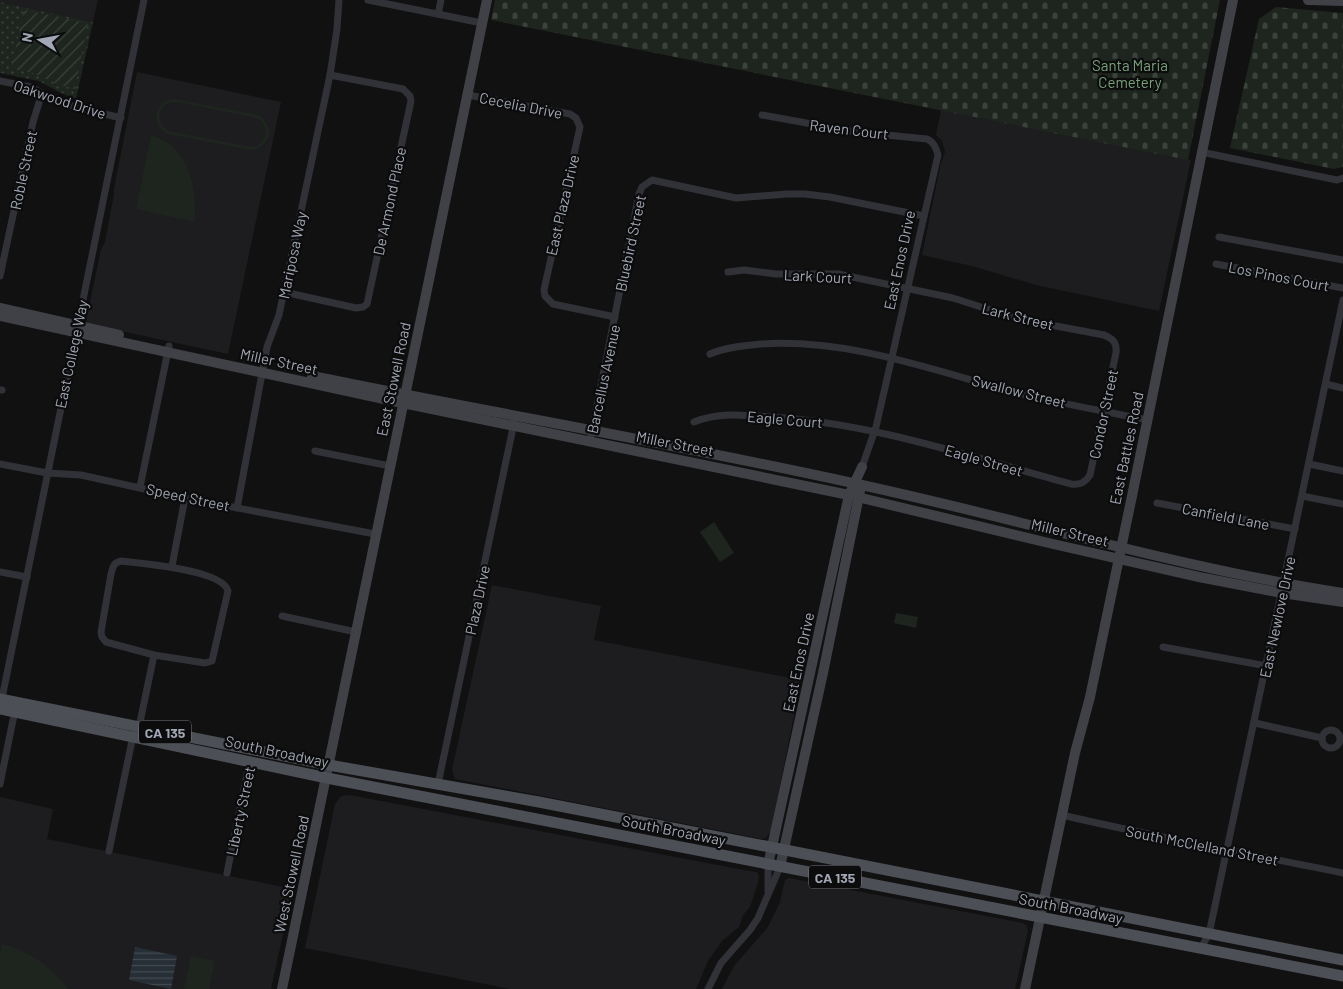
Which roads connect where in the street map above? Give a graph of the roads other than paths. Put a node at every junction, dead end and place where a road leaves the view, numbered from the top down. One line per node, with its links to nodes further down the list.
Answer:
1 (144, 0): 17 (street, East College Way)
2 (339, 0): 11 (street, Mariposa Way)
3 (368, 0): 9 (street)
4 (441, 0): 9 (street)
5 (487, 0): 10 (street, East Stowell Road)
6 (1233, 0): 19 (street, East Battles Road)
7 (1308, 0): 8 (street)
8 (1343, 1)
9 (438, 14): 10 (street)
10 (482, 23): 14 (street, East Stowell Road)
11 (330, 75): 30 (street, Mariposa Way); 30 (street, De Armond Place)
12 (0, 81): 13 (street, Oakwood Drive)
13 (42, 93): 17 (street, Oakwood Drive); 24 (street, Roble Street)
14 (468, 95): 16 (street, Cecelia Drive); 44 (street, East Stowell Road)
15 (762, 115): 18 (street, Raven Court)
16 (572, 116): 34 (street, East Plaza Drive)
17 (120, 118): 36 (street, East College Way)
18 (935, 146): 21 (street, East Enos Drive)
19 (1201, 152): 20 (street); 47 (street, East Battles Road)
20 (1343, 178)
21 (924, 216): 28 (street, East Enos Drive); 34 (street, Bluebird Street)
22 (1219, 237): 23 (street)
23 (1343, 260)
24 (2, 262): 27 (street, Roble Street)
25 (1216, 264): 29 (street, Los Pinos Court)
26 (728, 272): 28 (street, Lark Court)
27 (0, 276)
28 (908, 288): 38 (street, Lark Street); 40 (street, East Enos Drive)
29 (1343, 288)
30 (284, 292): 41 (street, Mariposa Way)
31 (1343, 300): 35 (street, East Newlove Drive)
32 (0, 308): 36 (street, Miller Street)
33 (0, 316): 36 (street, Miller Street)
34 (615, 317): 49 (street, Barcellus Avenue)
35 (1340, 327): 42 (street, East Newlove Drive)
36 (76, 329): 37 (street, Miller Street); 58 (street, East College Way)
37 (168, 349): 41 (street, Miller Street); 61 (street)
38 (1116, 353): 45 (street, Condor Street)
39 (710, 354): 40 (street, Swallow Street)
40 (892, 359): 45 (street, Swallow Street); 50 (street, East Enos Drive)
41 (263, 369): 44 (street, Miller Street); 67 (street, Mariposa Way)
42 (1326, 384): 43 (street); 54 (street, East Newlove Drive)
43 (1343, 388)
44 (404, 399): 46 (street, Miller Street); 55 (street, East Stowell Road)
45 (1104, 411): 47 (street, Swallow Street); 59 (street, Condor Street)
46 (514, 420): 49 (street, Miller Street); 51 (street, Miller Street); 92 (street, Plaza Drive)
47 (1147, 420): 70 (street, East Battles Road)
48 (694, 422): 50 (street, Eagle Court)
49 (592, 430): 51 (street, Barcellus Avenue); 60 (street, Miller Street)
50 (875, 432): 56 (street, East Enos Drive); 59 (street, Eagle Street)
51 (590, 442): 62 (street, Miller Street)
52 (315, 451): 55 (street)
53 (0, 464): 58 (street, Speed Street)
54 (1309, 464): 57 (street); 63 (street, East Newlove Drive)
55 (390, 466): 69 (street, East Stowell Road)
56 (862, 467): 60 (street, East Enos Drive)
57 (1343, 471)
58 (47, 473): 61 (street, Speed Street); 74 (street, East College Way)
59 (1090, 475)
60 (857, 484): 62 (street, East Enos Drive); 70 (street, Miller Street)
61 (140, 487): 64 (street, Speed Street)
62 (854, 496): 71 (street, Miller Street); 94 (street, East Enos Drive)
63 (1302, 496): 66 (street); 68 (street, East Newlove Drive)
64 (186, 498): 67 (street, Speed Street); 72 (street)
65 (1157, 503): 68 (street, Canfield Lane)
66 (1343, 504)
67 (237, 508): 69 (street, Speed Street)
68 (1295, 529): 75 (street, East Newlove Drive)
69 (375, 534): 79 (street, East Stowell Road)
70 (1120, 548): 71 (street, East Battles Road); 75 (street, Miller Street)
71 (1118, 559): 75 (street, Miller Street); 93 (street, East Battles Road)
72 (172, 566): 81 (street); 81 (street)
73 (0, 572): 74 (street)
74 (27, 577): 83 (street, East College Way)
75 (1283, 588): 76 (street, Miller Street); 77 (street, Miller Street); 82 (street, East Newlove Drive)
76 (1343, 593)
77 (1343, 602)
78 (282, 616): 79 (street)
79 (356, 632): 89 (street, East Stowell Road)
80 (1163, 646): 82 (street)
81 (154, 655): 86 (street)
82 (1267, 666): 85 (street, East Newlove Drive)
83 (0, 704): 84 (main road, South Broadway / CA 135)
84 (16, 707): 86 (main road, South Broadway / CA 135); 91 (street)
85 (1255, 724): 87 (street); 95 (street, East Newlove Drive)
86 (136, 731): 88 (main road, South Broadway / CA 135); 96 (street)
87 (1322, 738)
88 (251, 755): 89 (main road, South Broadway / CA 135); 90 (main road, South Broadway / CA 135); 98 (street, Liberty Street)
89 (329, 765): 90 (street, West Stowell Road); 92 (main road, South Broadway / CA 135)
90 (327, 778): 97 (main road, South Broadway / CA 135); 108 (street, West Stowell Road)
91 (0, 784)
92 (438, 784): 94 (main road, South Broadway / CA 135)
93 (1062, 815): 95 (street, South McClelland Street); 101 (street, East Battles Road)
94 (778, 848): 97 (street, East Enos Drive); 101 (main road, South Broadway / CA 135)
95 (1228, 849): 99 (street, South McClelland Street); 103 (street, East Newlove Drive)
96 (108, 851)
97 (774, 866): 100 (street); 100 (street); 102 (main road, South Broadway / CA 135)
98 (227, 873)
99 (1343, 873)
100 (768, 896): 109 (street)
101 (1044, 901): 102 (street, East Battles Road); 103 (main road, South Broadway / CA 135)
102 (1040, 918): 104 (main road, South Broadway / CA 135); 110 (street, East Battles Road)
103 (1209, 934): 104 (street, East Newlove Drive); 105 (street, East Newlove Drive); 106 (main road, South Broadway / CA 135)
104 (1201, 948): 105 (main road, South Broadway / CA 135)
105 (1212, 951): 107 (main road, South Broadway / CA 135)
106 (1343, 960)
107 (1343, 976)
108 (282, 989)
109 (708, 989)
110 (1025, 989)

